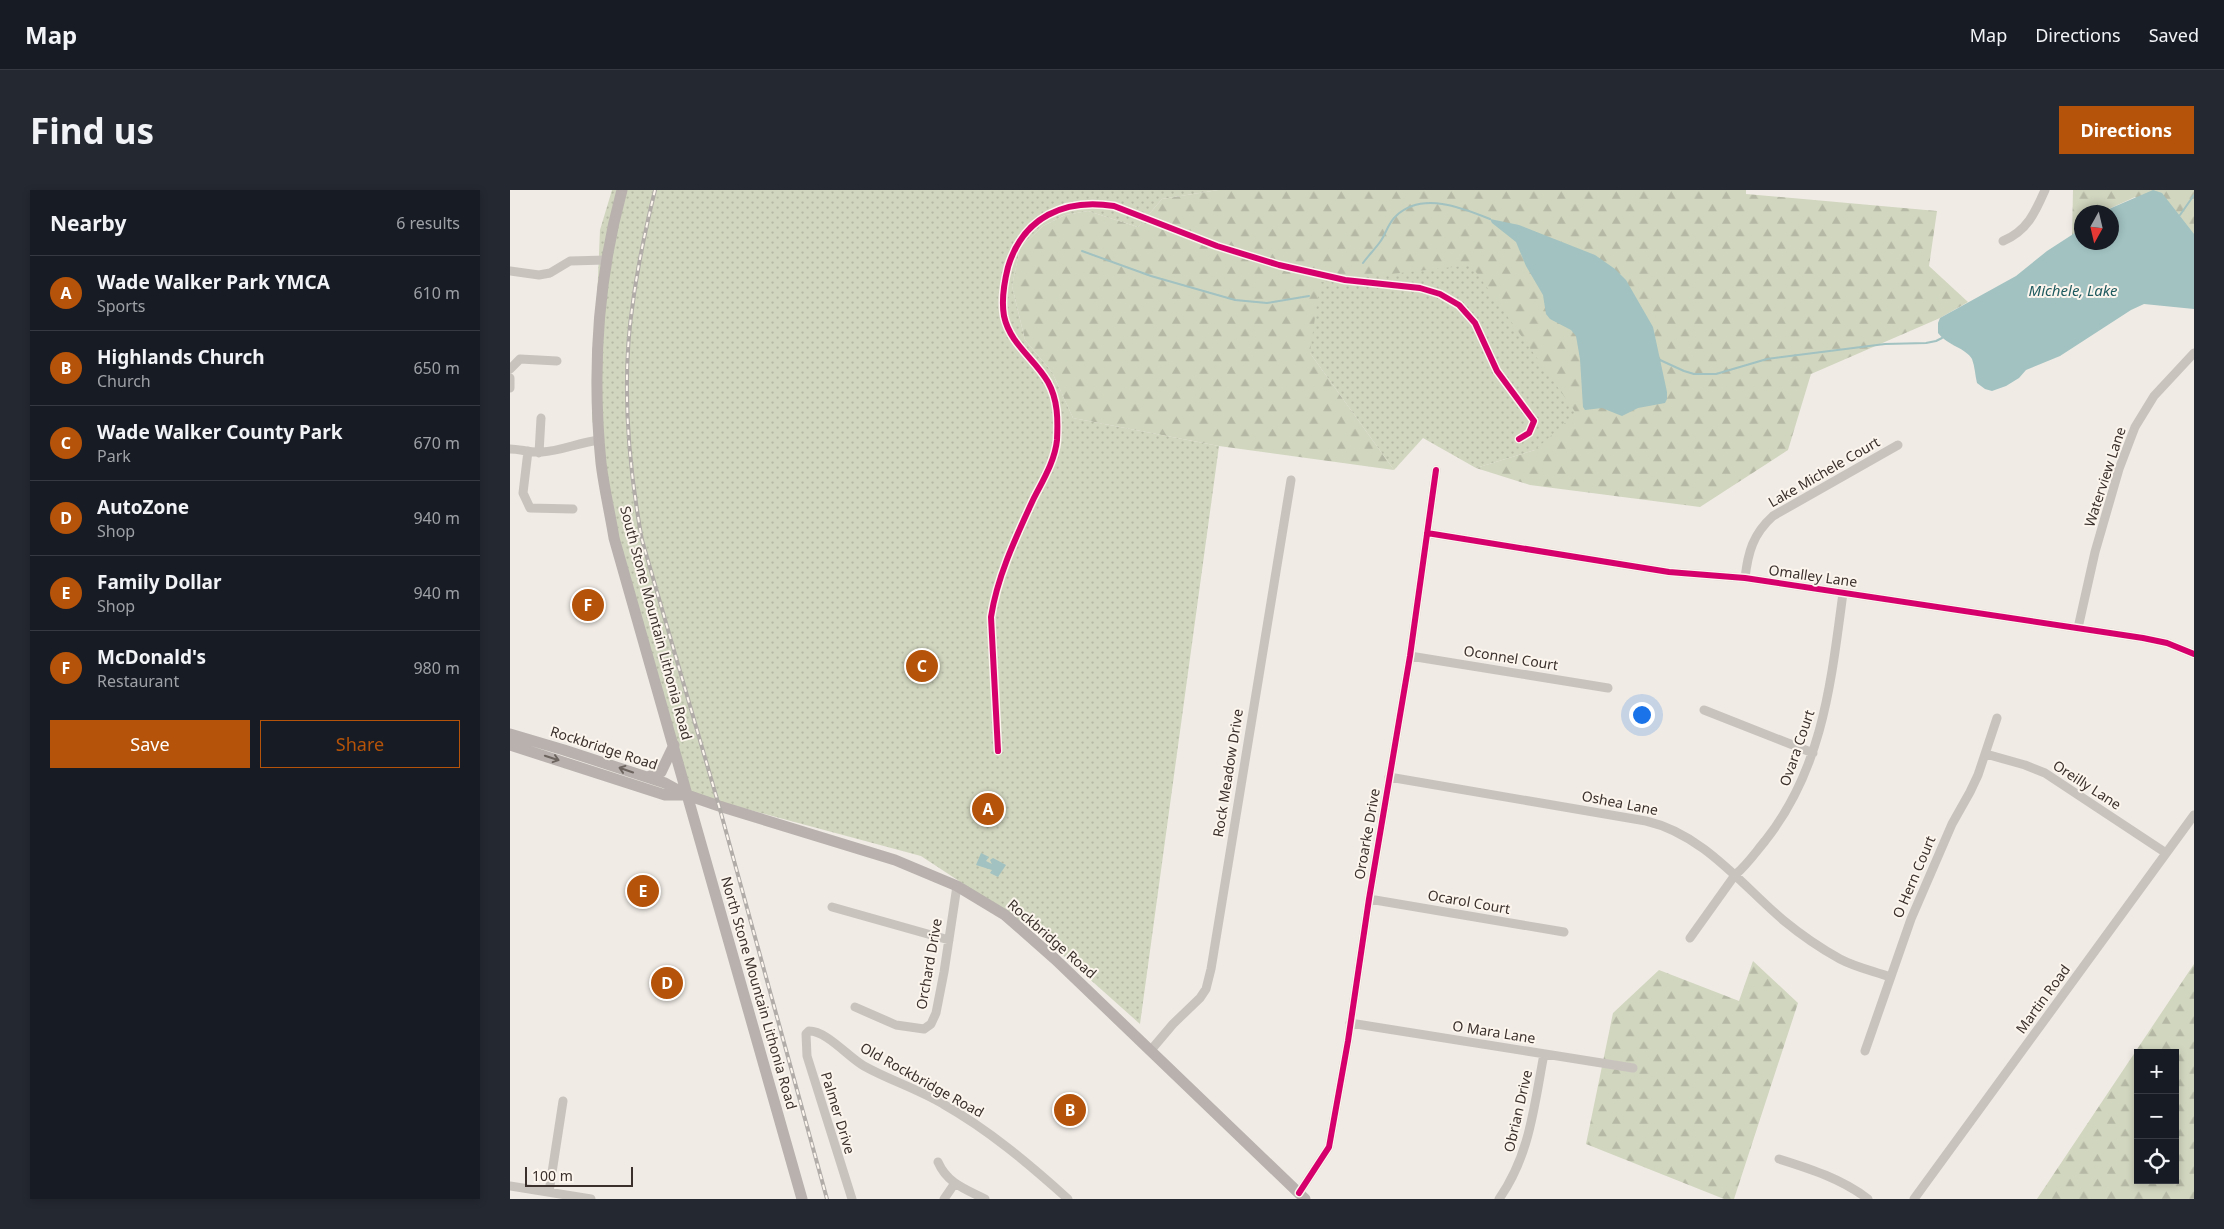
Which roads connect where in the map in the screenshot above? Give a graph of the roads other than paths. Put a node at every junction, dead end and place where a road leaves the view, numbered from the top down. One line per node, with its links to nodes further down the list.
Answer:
1 (622, 190): 4 (main road, South Stone Mountain Lithonia Road)
2 (2045, 190): 3 (street)
3 (2003, 242)
4 (606, 260): 5 (street); 13 (main road, South Stone Mountain Lithonia Road)
5 (510, 271)
6 (2194, 353): 24 (street, Waterview Lane)
7 (557, 361): 8 (street)
8 (510, 369)
9 (510, 378): 10 (street)
10 (510, 388)
11 (541, 418): 17 (street)
12 (1520, 438): 33 (street)
13 (600, 440): 17 (street); 32 (main road, South Stone Mountain Lithonia Road)
14 (1898, 445): 22 (street, Lake Michele Court)
15 (510, 449): 16 (street)
16 (528, 451): 17 (street); 20 (street)
17 (539, 452)
18 (1436, 470): 21 (street, Oroarke Drive)
19 (1290, 480): 52 (street, Rock Meadow Drive)
20 (573, 509)
21 (1426, 533): 22 (street, Omalley Lane); 26 (street, Oroarke Drive)
22 (1745, 578): 23 (street, Omalley Lane)
23 (1843, 593): 24 (street, Omalley Lane); 34 (street, Ovara Court)
24 (2078, 628): 25 (street, Omalley Lane)
25 (2194, 654)
26 (1410, 656): 27 (street, Oconnel Court); 36 (street, Oroarke Drive)
27 (1608, 688)
28 (1704, 710): 34 (street)
29 (1997, 718): 35 (street, O Hern Court)
30 (510, 734): 37 (main road, Rockbridge Road, one-way to 30)
31 (510, 745): 38 (main road, Rockbridge Road, one-way to 38)
32 (674, 745): 37 (main road); 38 (main road, South Stone Mountain Lithonia Road)
33 (998, 751)
34 (1813, 753): 41 (street, Ovara Court)
35 (1986, 754): 40 (street, Oreilly Lane); 48 (street, O Hern Court)
36 (1389, 777): 41 (street, Oshea Lane); 43 (street, Oroarke Drive)
37 (648, 778): 38 (main road, Rockbridge Road)
38 (687, 795): 42 (main road, Rockbridge Road); 64 (main road, North Stone Mountain Lithonia Road)
39 (2194, 815): 40 (street, Martin Road)
40 (2166, 853): 71 (street, Martin Road)
41 (1735, 876): 46 (street, Ovara Court); 48 (street, Oshea Lane)
42 (957, 886): 47 (street, Orchard Drive); 52 (main road, Rockbridge Road)
43 (1369, 899): 45 (street, Ocarol Court); 50 (street, Oroarke Drive)
44 (832, 907): 47 (street)
45 (1564, 932)
46 (1690, 938)
47 (949, 940): 49 (street, Orchard Drive)
48 (1890, 977): 53 (street, O Hern Court)
49 (855, 1006)
50 (1350, 1023): 54 (street, O Mara Lane); 62 (street, Oroarke Drive)
51 (806, 1034): 65 (street, Palmer Drive); 68 (street, Old Rockbridge Road)
52 (1151, 1050): 62 (main road, Rockbridge Road)
53 (1865, 1051)
54 (1544, 1054): 55 (street, O Mara Lane); 69 (street, Obrian Drive)
55 (1633, 1068)
56 (563, 1101): 61 (street)
57 (1779, 1159): 70 (street)
58 (938, 1162): 59 (street)
59 (955, 1183): 66 (street); 67 (street)
60 (510, 1186): 61 (street)
61 (549, 1192): 63 (street)
62 (1302, 1196)
63 (591, 1199)
64 (802, 1199)
65 (852, 1199)
66 (944, 1199)
67 (985, 1199)
68 (1068, 1199)
69 (1499, 1199)
70 (1868, 1199)
71 (1914, 1199)

